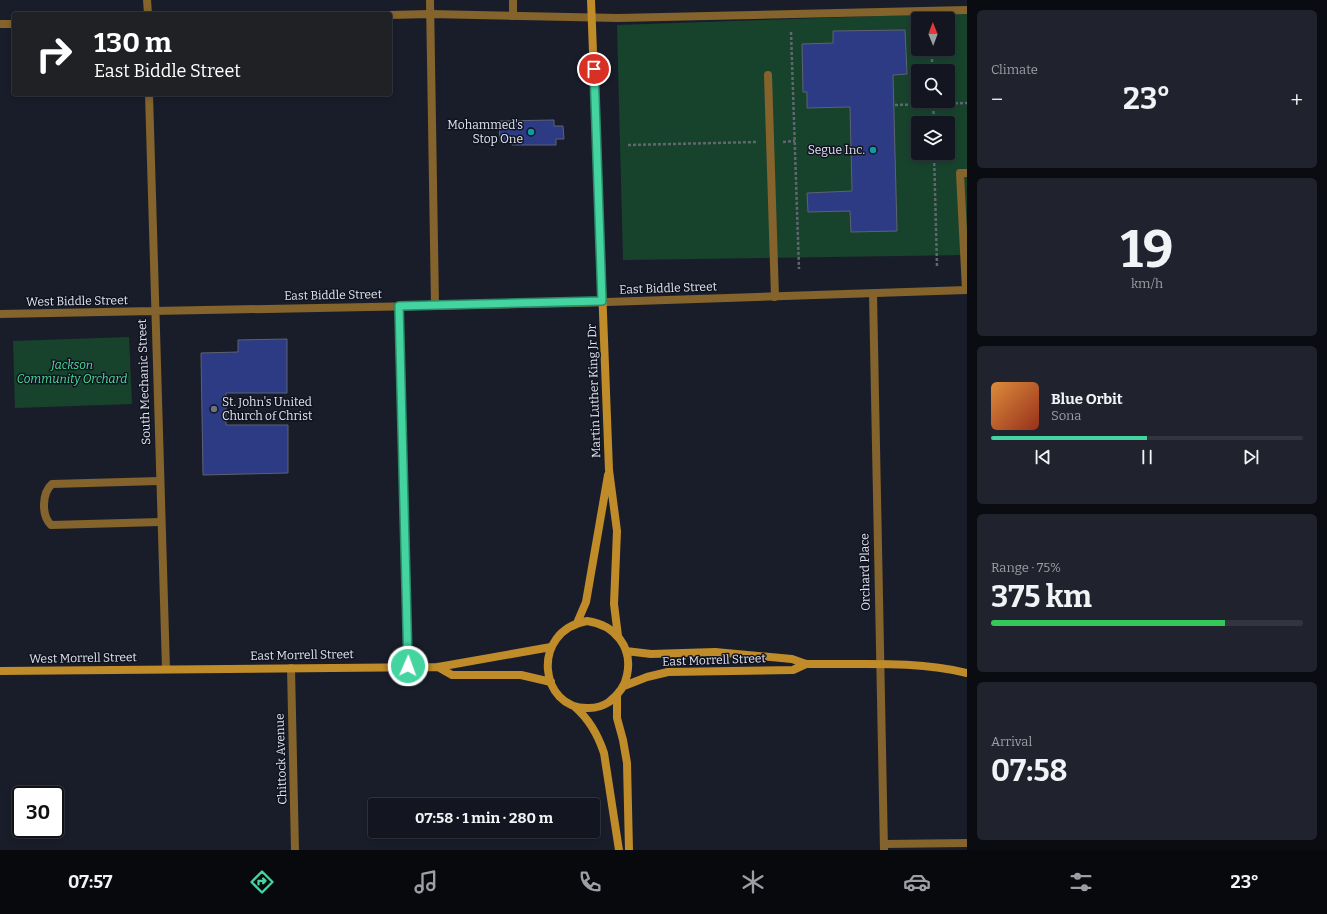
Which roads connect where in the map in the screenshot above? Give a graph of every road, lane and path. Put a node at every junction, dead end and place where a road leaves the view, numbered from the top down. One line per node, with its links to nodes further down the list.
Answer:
1 (147, 0): 6 (street)
2 (430, 0): 7 (street)
3 (513, 0): 9 (street)
4 (591, 0): 10 (main road, Martin Luther King Jr Dr)
5 (967, 10): 10 (street)
6 (148, 12)
7 (430, 14): 8 (street); 9 (street); 31 (street)
8 (392, 15)
9 (513, 16): 10 (street)
10 (592, 17): 30 (main road, Martin Luther King Jr Dr)
11 (0, 24): 12 (street)
12 (12, 24)
13 (792, 32): 20 (path)
14 (768, 75): 21 (street)
15 (150, 96): 33 (street, South Mechanic Street)
16 (911, 103): 19 (path)
17 (955, 103): 18 (path)
18 (967, 103)
19 (895, 104)
20 (795, 141): 21 (path); 26 (path)
21 (770, 142): 22 (path); 29 (street)
22 (628, 145)
23 (934, 160): 25 (path)
24 (967, 173): 27 (street)
25 (937, 266)
26 (799, 269)
27 (967, 290): 28 (street, East Biddle Street)
28 (873, 294): 29 (street, East Biddle Street); 43 (street, Orchard Place)
29 (775, 297): 30 (street, East Biddle Street)
30 (602, 301): 31 (street, East Biddle Street); 35 (main road, Martin Luther King Jr Dr)
31 (435, 304): 32 (street, East Biddle Street)
32 (399, 306): 33 (street, East Biddle Street); 44 (street)
33 (154, 311): 34 (street, West Biddle Street); 36 (street, South Mechanic Street)
34 (0, 314)
35 (609, 470): 38 (main road, Martin Luther King Jr Dr); 39 (main road, Martin Luther King Jr Dr)
36 (159, 481): 37 (street, South Mechanic Street); 37 (street)
37 (160, 522): 47 (street, South Mechanic Street)
38 (577, 623): 39 (main road); 40 (main road)
39 (618, 636): 41 (main road)
40 (551, 647): 45 (main road, East Morrell Street); 50 (main road)
41 (626, 651): 42 (main road, East Morrell Street); 51 (main road)
42 (806, 664): 43 (main road, East Morrell Street); 51 (main road, East Morrell Street)
43 (879, 665): 49 (main road, East Morrell Street); 55 (street, Orchard Place)
44 (408, 666): 45 (main road, East Morrell Street); 46 (main road, East Morrell Street)
45 (438, 667): 50 (main road, East Morrell Street)
46 (291, 668): 47 (main road, East Morrell Street); 56 (street, Chittock Avenue)
47 (166, 669): 48 (main road, West Morrell Street)
48 (0, 672)
49 (967, 673)
50 (551, 682): 53 (main road)
51 (624, 686): 52 (main road)
52 (617, 695): 53 (main road); 58 (main road)
53 (573, 705): 57 (main road)
54 (967, 843): 55 (street)
55 (884, 847)
56 (296, 850)
57 (619, 850)
58 (629, 850)

